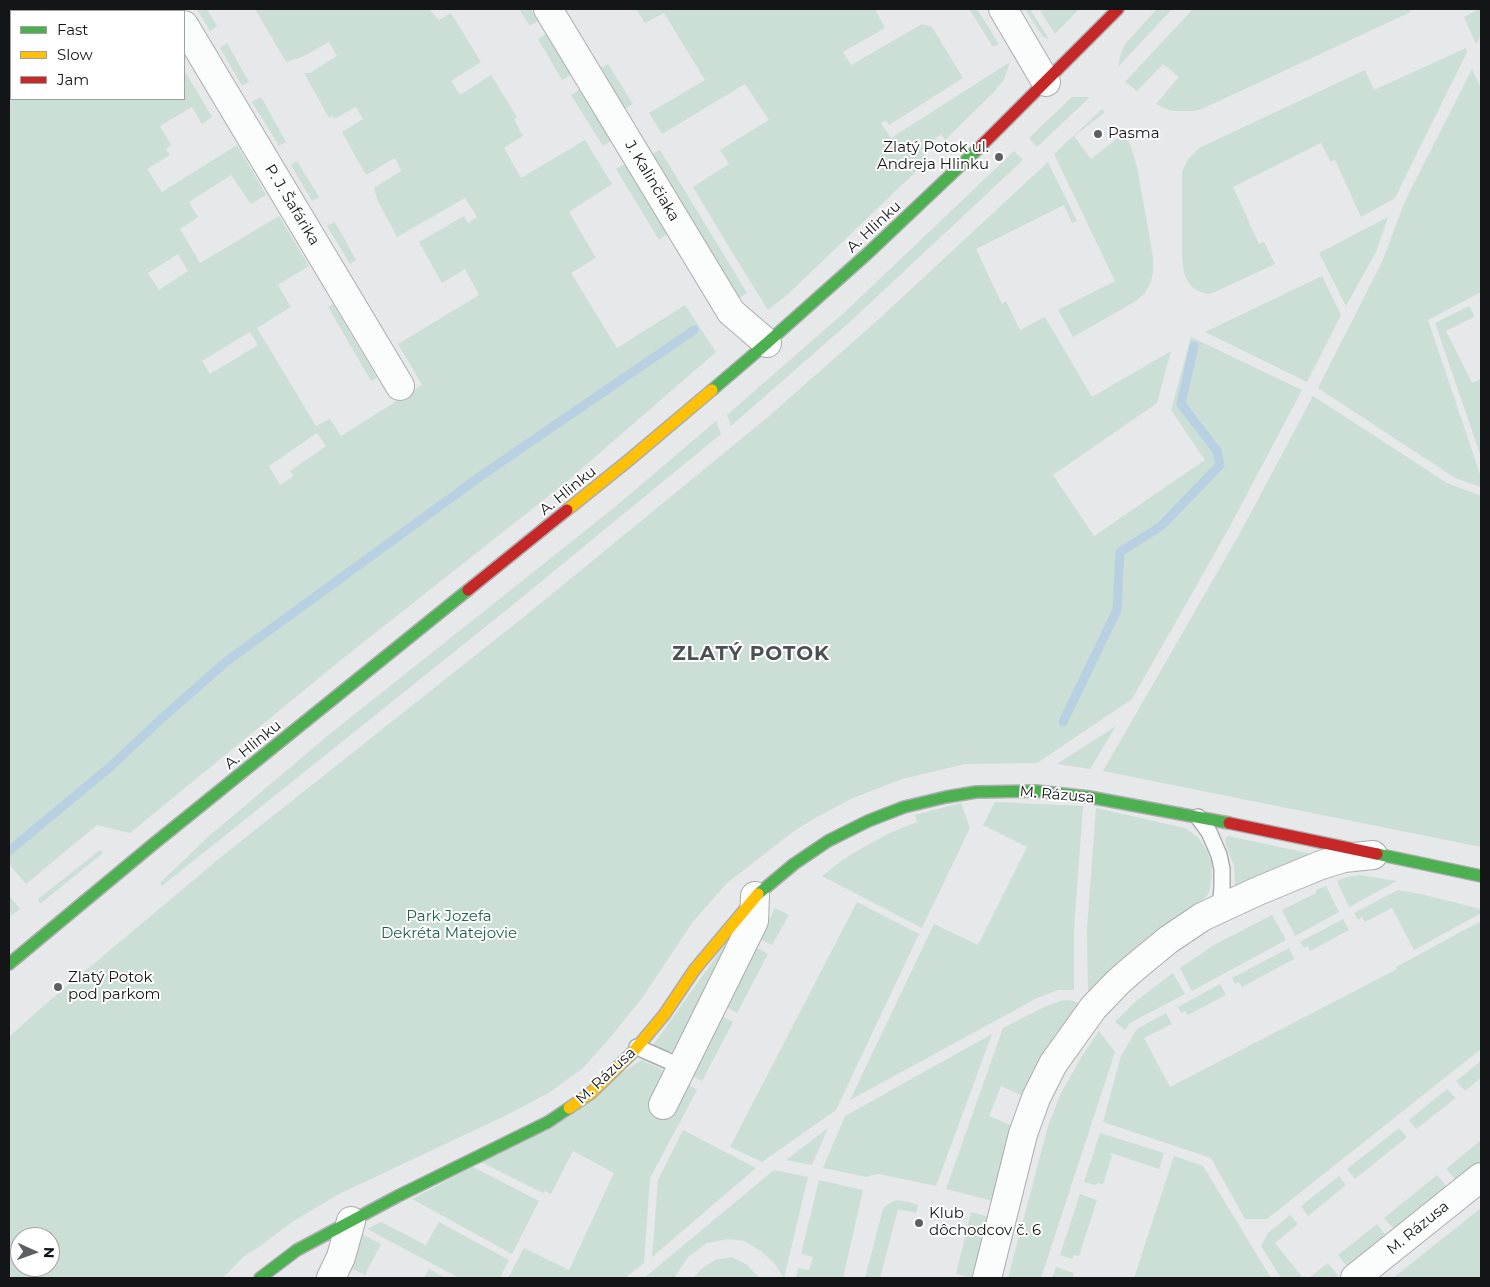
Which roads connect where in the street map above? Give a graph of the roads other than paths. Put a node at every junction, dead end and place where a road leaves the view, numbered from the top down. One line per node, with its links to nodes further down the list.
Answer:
1 (548, 9): 6 (street, J. Kalinčiaka)
2 (1003, 9): 5 (street)
3 (1118, 9): 5 (street, A. Hlinku)
4 (185, 27): 7 (street, P. J. Šafárika)
5 (1046, 82): 6 (street, A. Hlinku)
6 (767, 343): 13 (street, A. Hlinku)
7 (400, 386)
8 (1197, 816): 9 (street, M. Rázusa); 11 (street, M. Rázusa); 12 (lane)
9 (1382, 854): 10 (street, M. Rázusa); 12 (street, M. Rázusa)
10 (1481, 876)
11 (755, 896): 14 (street, M. Rázusa); 15 (street)
12 (1220, 908): 21 (street, M. Rázusa)
13 (9, 964)
14 (637, 1047): 15 (lane); 18 (street, M. Rázusa)
15 (682, 1067): 16 (street)
16 (663, 1105)
17 (1481, 1177): 22 (street, M. Rázusa)
18 (351, 1221): 19 (street, M. Rázusa); 20 (street)
19 (260, 1278)
20 (331, 1278)
21 (987, 1278)
22 (1354, 1278)

